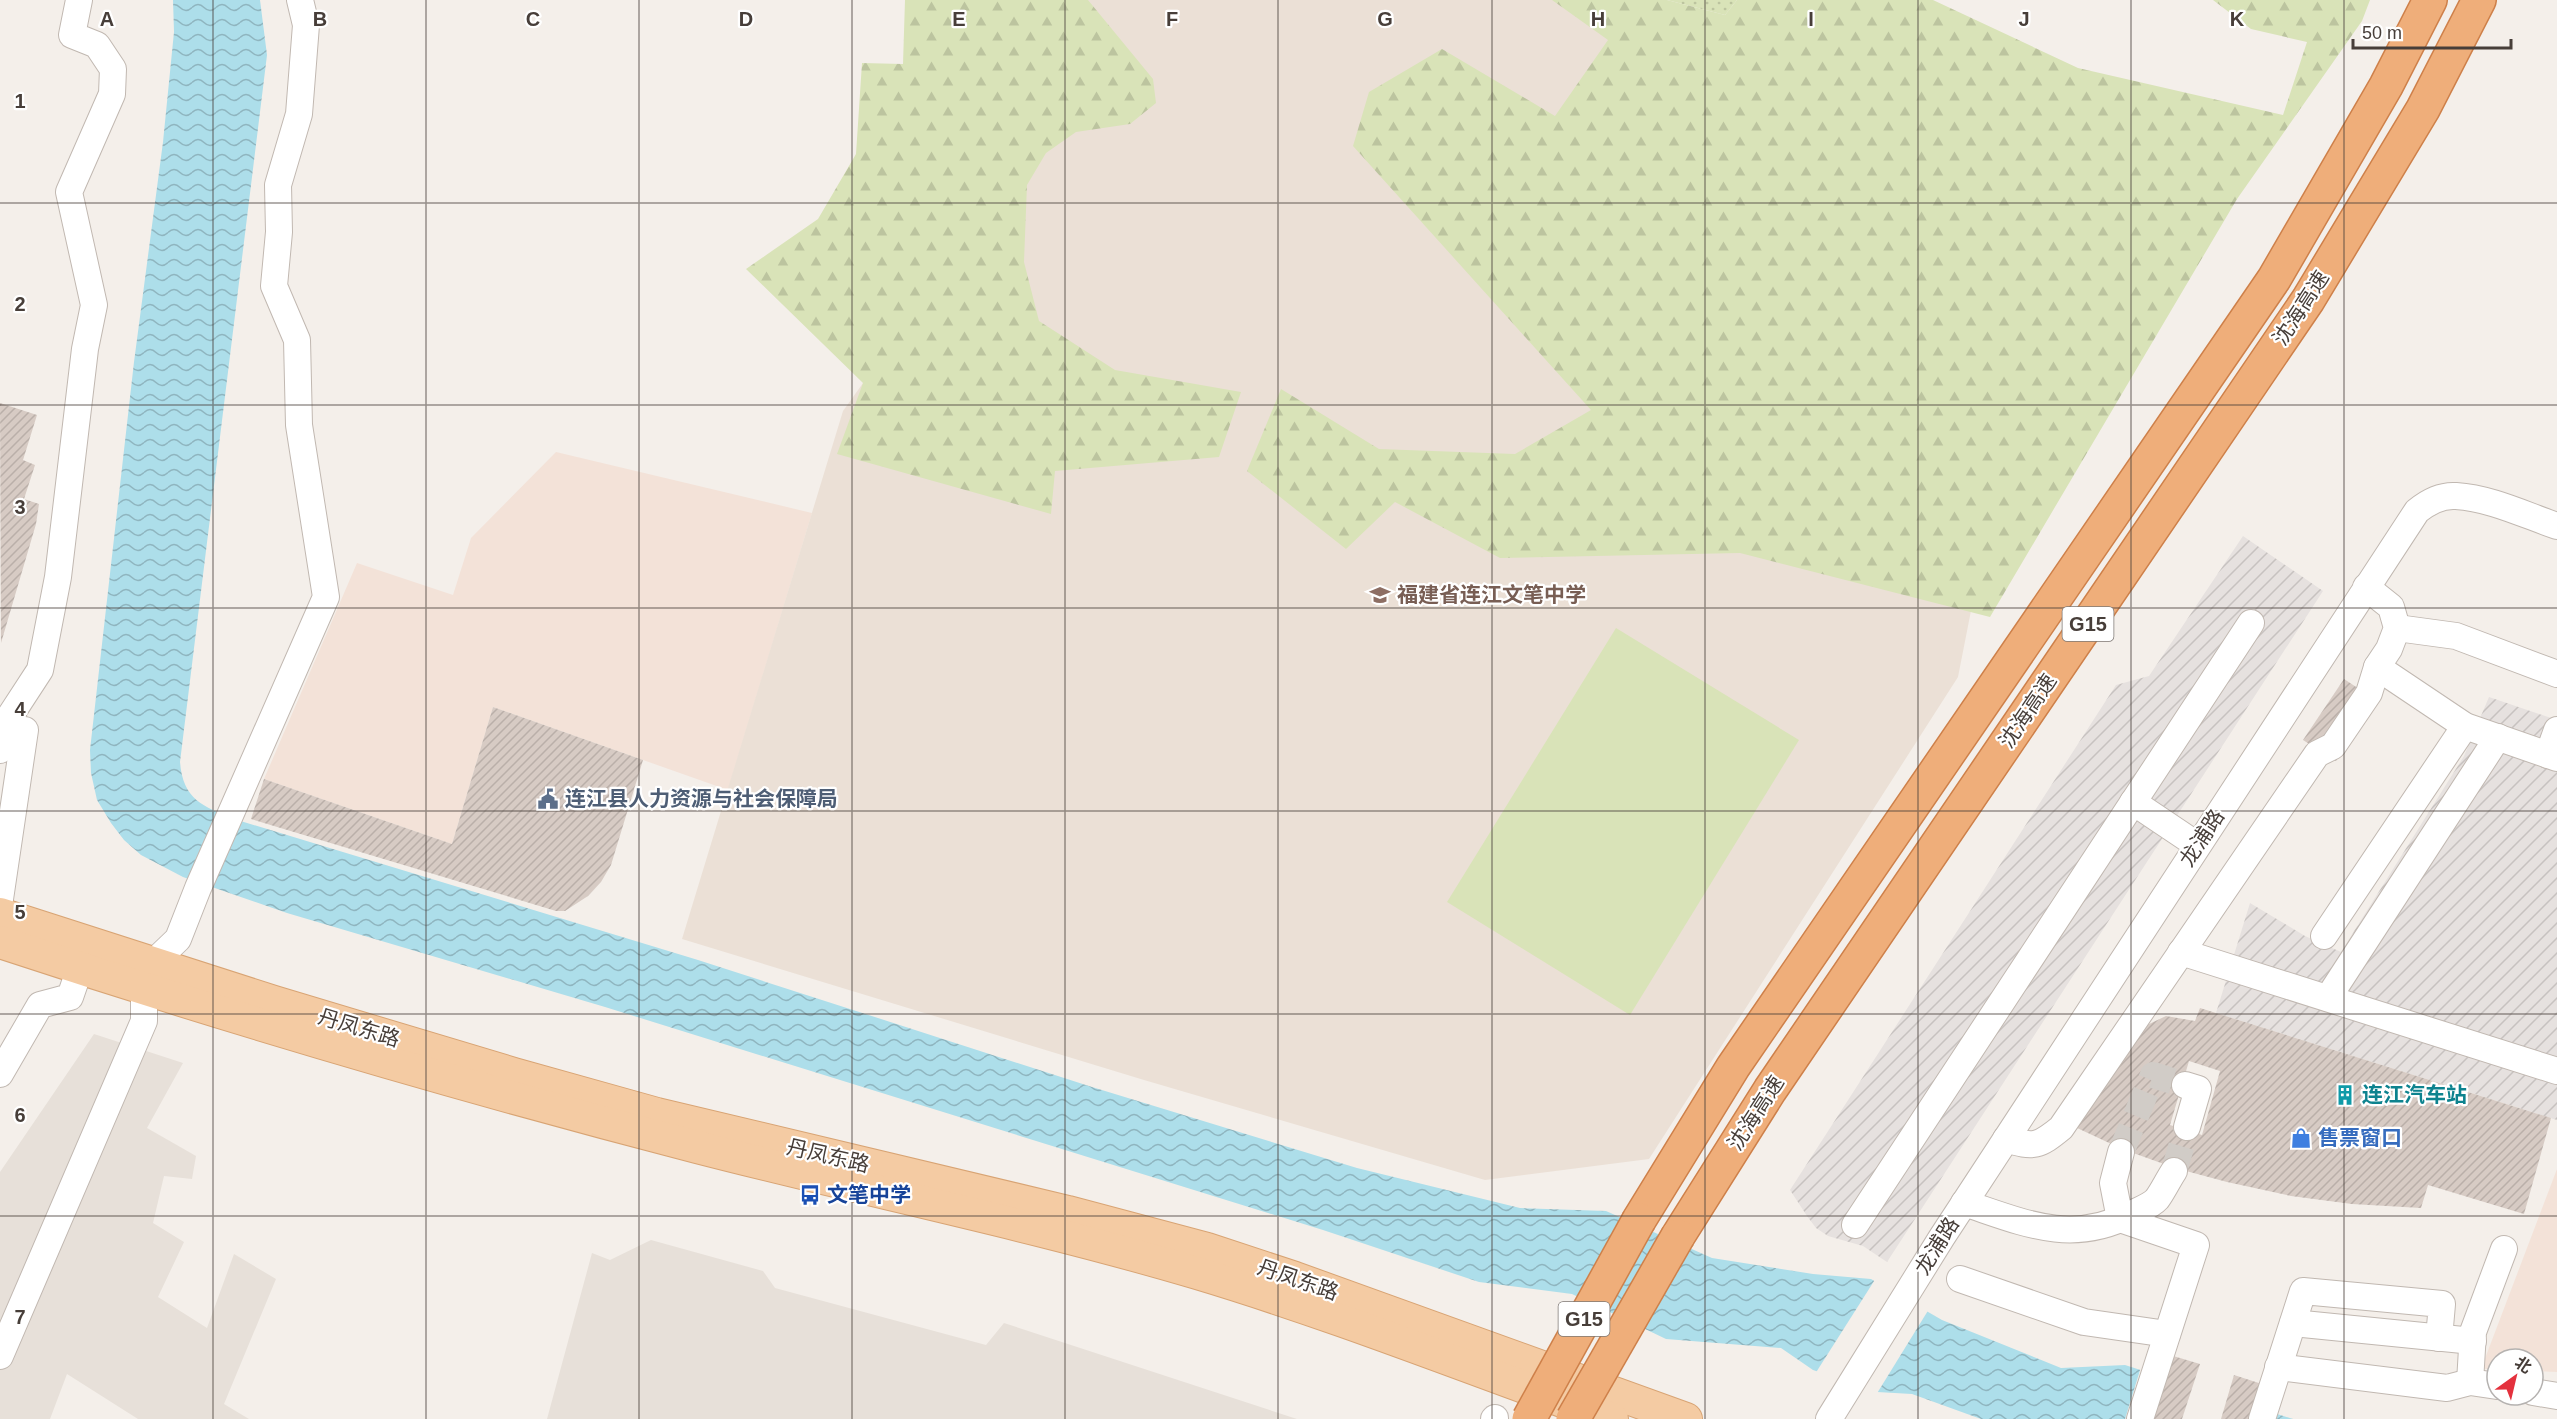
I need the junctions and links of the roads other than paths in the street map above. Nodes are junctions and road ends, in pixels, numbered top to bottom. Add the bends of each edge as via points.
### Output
1 (79, 0) edge
2 (300, 0) edge
3 (2430, 0) edge
4 (2479, 0) edge
5 (2557, 526) edge
6 (2366, 587) junction
7 (2251, 622) dead end
8 (2397, 628) junction
9 (2377, 666) junction
10 (2557, 674) edge
11 (2465, 726) junction
12 (25, 730) dead end
13 (2557, 730) edge
14 (2498, 737) junction
15 (0, 750) edge
16 (2553, 756) edge
17 (2133, 802) junction
18 (2197, 845) junction
19 (1, 896) edge
20 (2324, 936) dead end
21 (0, 942) edge
22 (2181, 952) junction
23 (80, 968) junction
24 (149, 976) junction
25 (2328, 998) junction
26 (2557, 1071) edge
27 (0, 1074) edge
28 (2185, 1085) dead end
29 (2187, 1127) tunnel mouth
30 (2006, 1139) junction
31 (2121, 1152) tunnel mouth
32 (2174, 1172) tunnel mouth
33 (1964, 1203) junction
34 (2120, 1219) junction
35 (1855, 1225) dead end
36 (2504, 1249) dead end
37 (1959, 1279) dead end
38 (2293, 1323) junction
39 (2439, 1338) junction
40 (2473, 1341) junction
41 (2163, 1346) junction
42 (0, 1356) edge
43 (2278, 1367) junction
44 (2470, 1382) junction
45 (2485, 1384) edge
46 (1831, 1416) edge
47 (1530, 1419) edge
48 (1573, 1419) edge
49 (1612, 1419) edge
50 (1686, 1419) edge
51 (2140, 1419) edge
52 (2262, 1419) edge

1 - 15 street via 72,35 97,45 113,69 112,94 69,192 94,305 85,349 58,577 40,670 10,716
2 - 24 street via 306,25 299,114 278,185 274,286 297,340 299,425 326,597 178,939
3 - 47 highway, 沈海高速 / G15, bridge via 2274,279 1733,1067 1639,1220
4 - 48 highway, 沈海高速 / G15, bridge via 2423,109 2308,300 1777,1080 1678,1236
5 - 6 street, 龙浦路 via 2456,496 2434,500 2417,511
6 - 8 street via 2391,607
6 - 18 street, 龙浦路
7 - 17 street
8 - 9 street
8 - 10 street via 2456,636
9 - 11 street
9 - 22 street via 2369,693 2333,746 2317,754
11 - 14 street
11 - 20 street
12 - 19 street
13 - 16 street
14 - 16 street
14 - 25 street
17 - 18 street
17 - 35 street
18 - 30 street, 龙浦路
19 - 24 main road, 丹凤东路
21 - 23 main road, 丹凤东路
22 - 25 street
22 - 30 street via 2061,1128 2041,1143 2022,1144
23 - 24 main road, 丹凤东路
23 - 27 street via 70,997 40,1005
24 - 42 street via 144,1021
24 - 49 main road, 丹凤东路 via 379,1060 598,1121 1196,1273
24 - 50 main road, 丹凤东路 via 657,1114 1068,1212 1207,1250
25 - 26 street
28 - 29 street via 2198,1089
30 - 33 street, 龙浦路
31 - 34 street via 2114,1183
32 - 34 street via 2155,1202
33 - 34 street via 2060,1231 2093,1229
33 - 46 street, 龙浦路
34 - 41 street via 2196,1245
36 - 40 street
37 - 41 street
38 - 39 street
38 - 39 street via 2303,1291 2442,1304
38 - 43 street
39 - 40 street
40 - 44 street
41 - 51 street
43 - 44 street via 2447,1388
43 - 52 street
44 - 45 street

